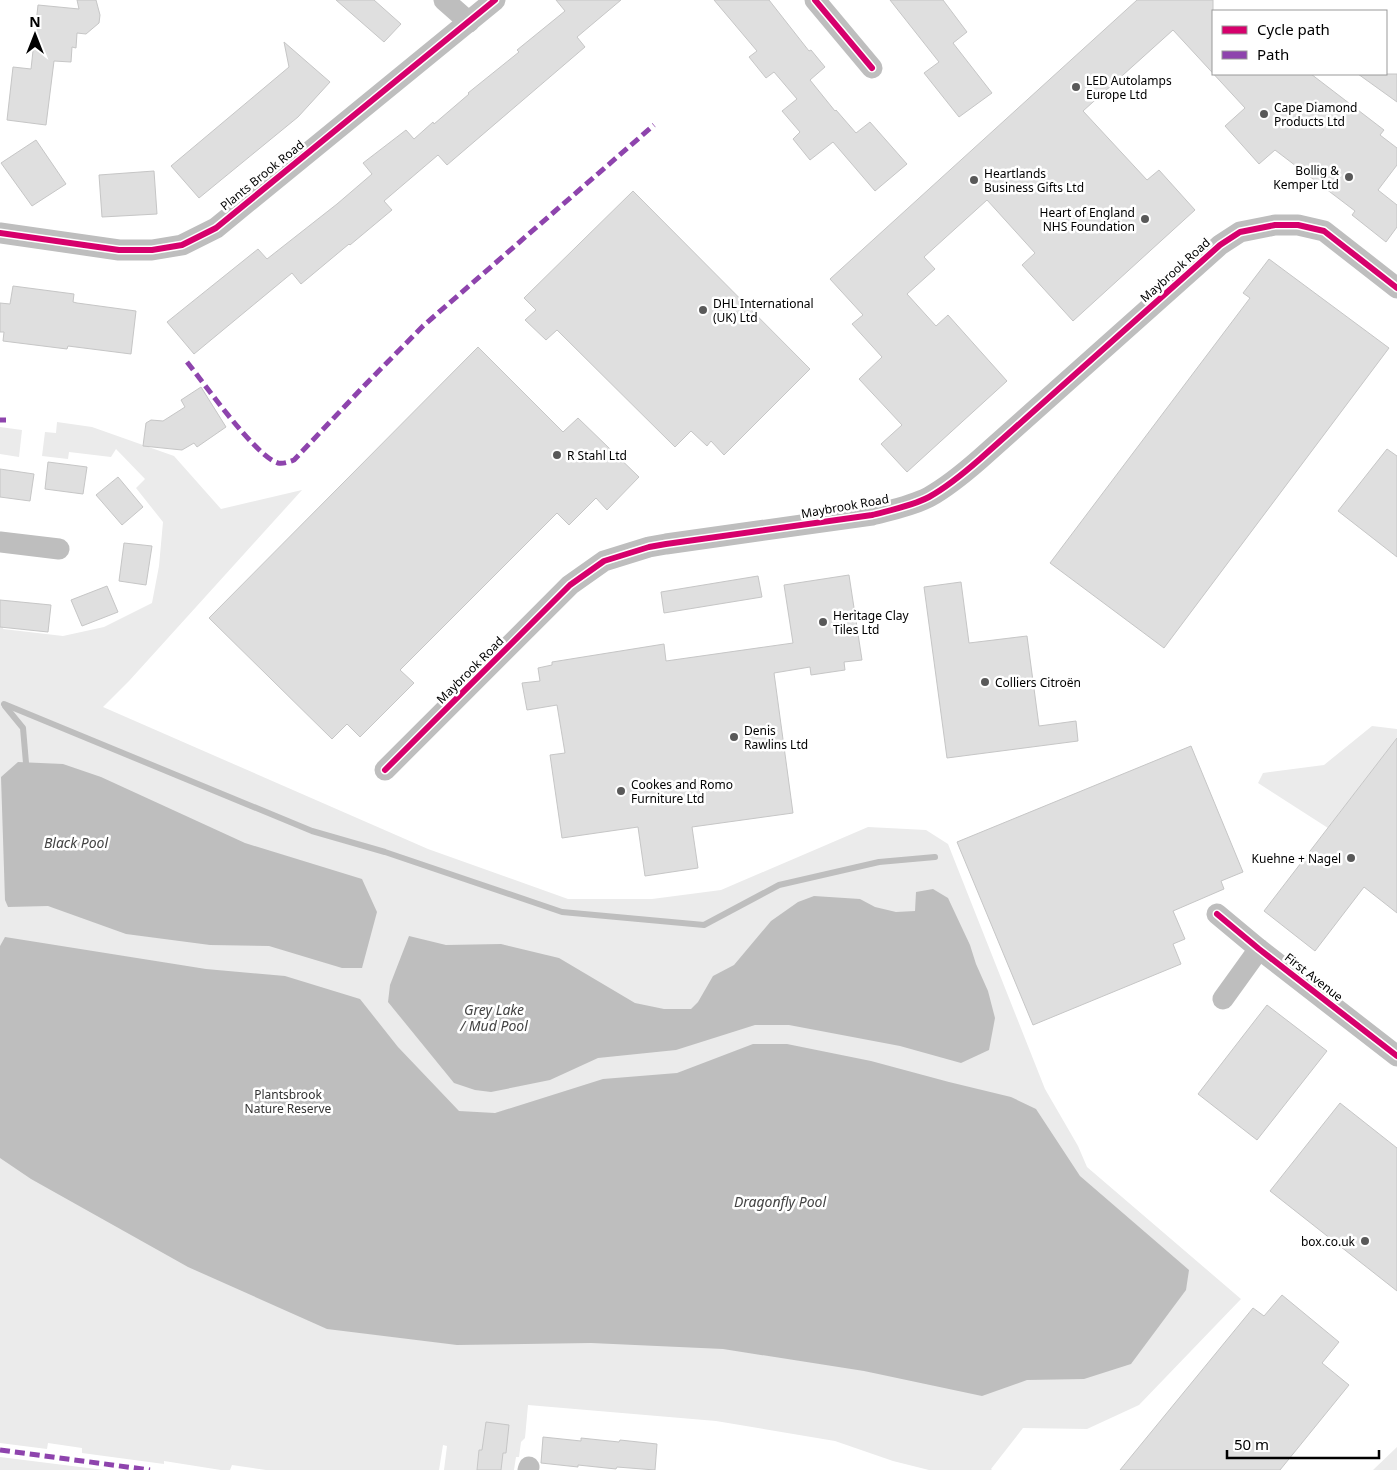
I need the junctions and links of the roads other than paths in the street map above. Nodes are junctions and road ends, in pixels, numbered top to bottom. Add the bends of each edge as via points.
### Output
1 (444, 0) edge
2 (495, 0) edge
3 (815, 0) edge
4 (469, 22) junction
5 (872, 68) dead end
6 (0, 233) edge
7 (1397, 288) edge
8 (0, 542) edge
9 (59, 549) dead end
10 (385, 770) dead end
11 (1217, 914) dead end
12 (1259, 948) junction
13 (1222, 999) dead end
14 (1397, 1056) edge

1 - 4 street
2 - 4 street, Plants Brook Road
3 - 5 street
4 - 6 street, Plants Brook Road via 216,228 182,245 152,250 119,250
7 - 10 street, Maybrook Road via 1324,231 1298,225 1274,225 1240,232 1220,245 980,460 928,498 872,515 648,547 604,561 570,585
8 - 9 street
11 - 12 street, First Avenue
12 - 13 street
12 - 14 street, First Avenue

